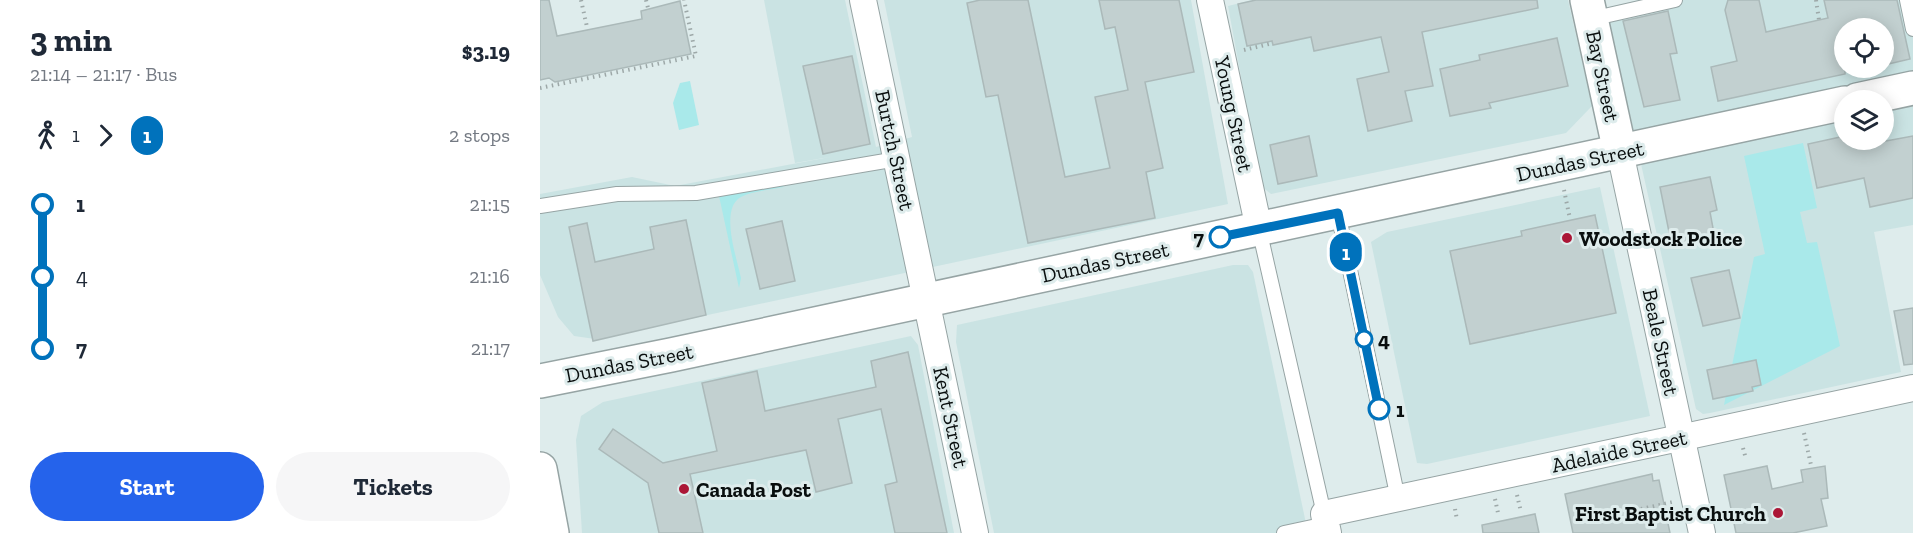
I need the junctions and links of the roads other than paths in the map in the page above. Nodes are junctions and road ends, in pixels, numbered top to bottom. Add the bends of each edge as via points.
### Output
1 (863, 0) edge
2 (1210, 0) edge
3 (1675, 0) edge
4 (1906, 0) edge
5 (1589, 9) edge
6 (1913, 29) edge
7 (1913, 88) edge
8 (1894, 92) edge
9 (1834, 105) edge
10 (1620, 152) junction
11 (897, 159) junction
12 (540, 206) edge
13 (1338, 213) junction
14 (1259, 229) junction
15 (927, 301) junction
16 (540, 381) edge
17 (1913, 388) edge
18 (1682, 437) junction
19 (540, 469) edge
20 (1398, 499) junction
21 (1326, 524) edge
22 (552, 533) edge
23 (975, 533) edge
24 (1284, 533) edge
25 (1702, 533) edge

1 - 11 street, Burtch Street
2 - 14 street, Young Street
3 - 5 lane
4 - 6 lane
5 - 10 main road, Bay Street
7 - 8 main road
9 - 10 main road, Dundas Street
10 - 13 main road, Dundas Street
10 - 18 street, Beale Street
11 - 12 lane via 696,193 617,194
11 - 15 street, Burtch Street
13 - 14 main road, Dundas Street
13 - 20 lane
14 - 15 main road, Dundas Street
14 - 21 lane
15 - 16 main road, Dundas Street
15 - 23 street, Kent Street
17 - 18 street, Adelaide Street
18 - 20 street, Adelaide Street
18 - 25 street, Beale Street
19 - 22 main road
20 - 21 street, Adelaide Street
21 - 24 lane

